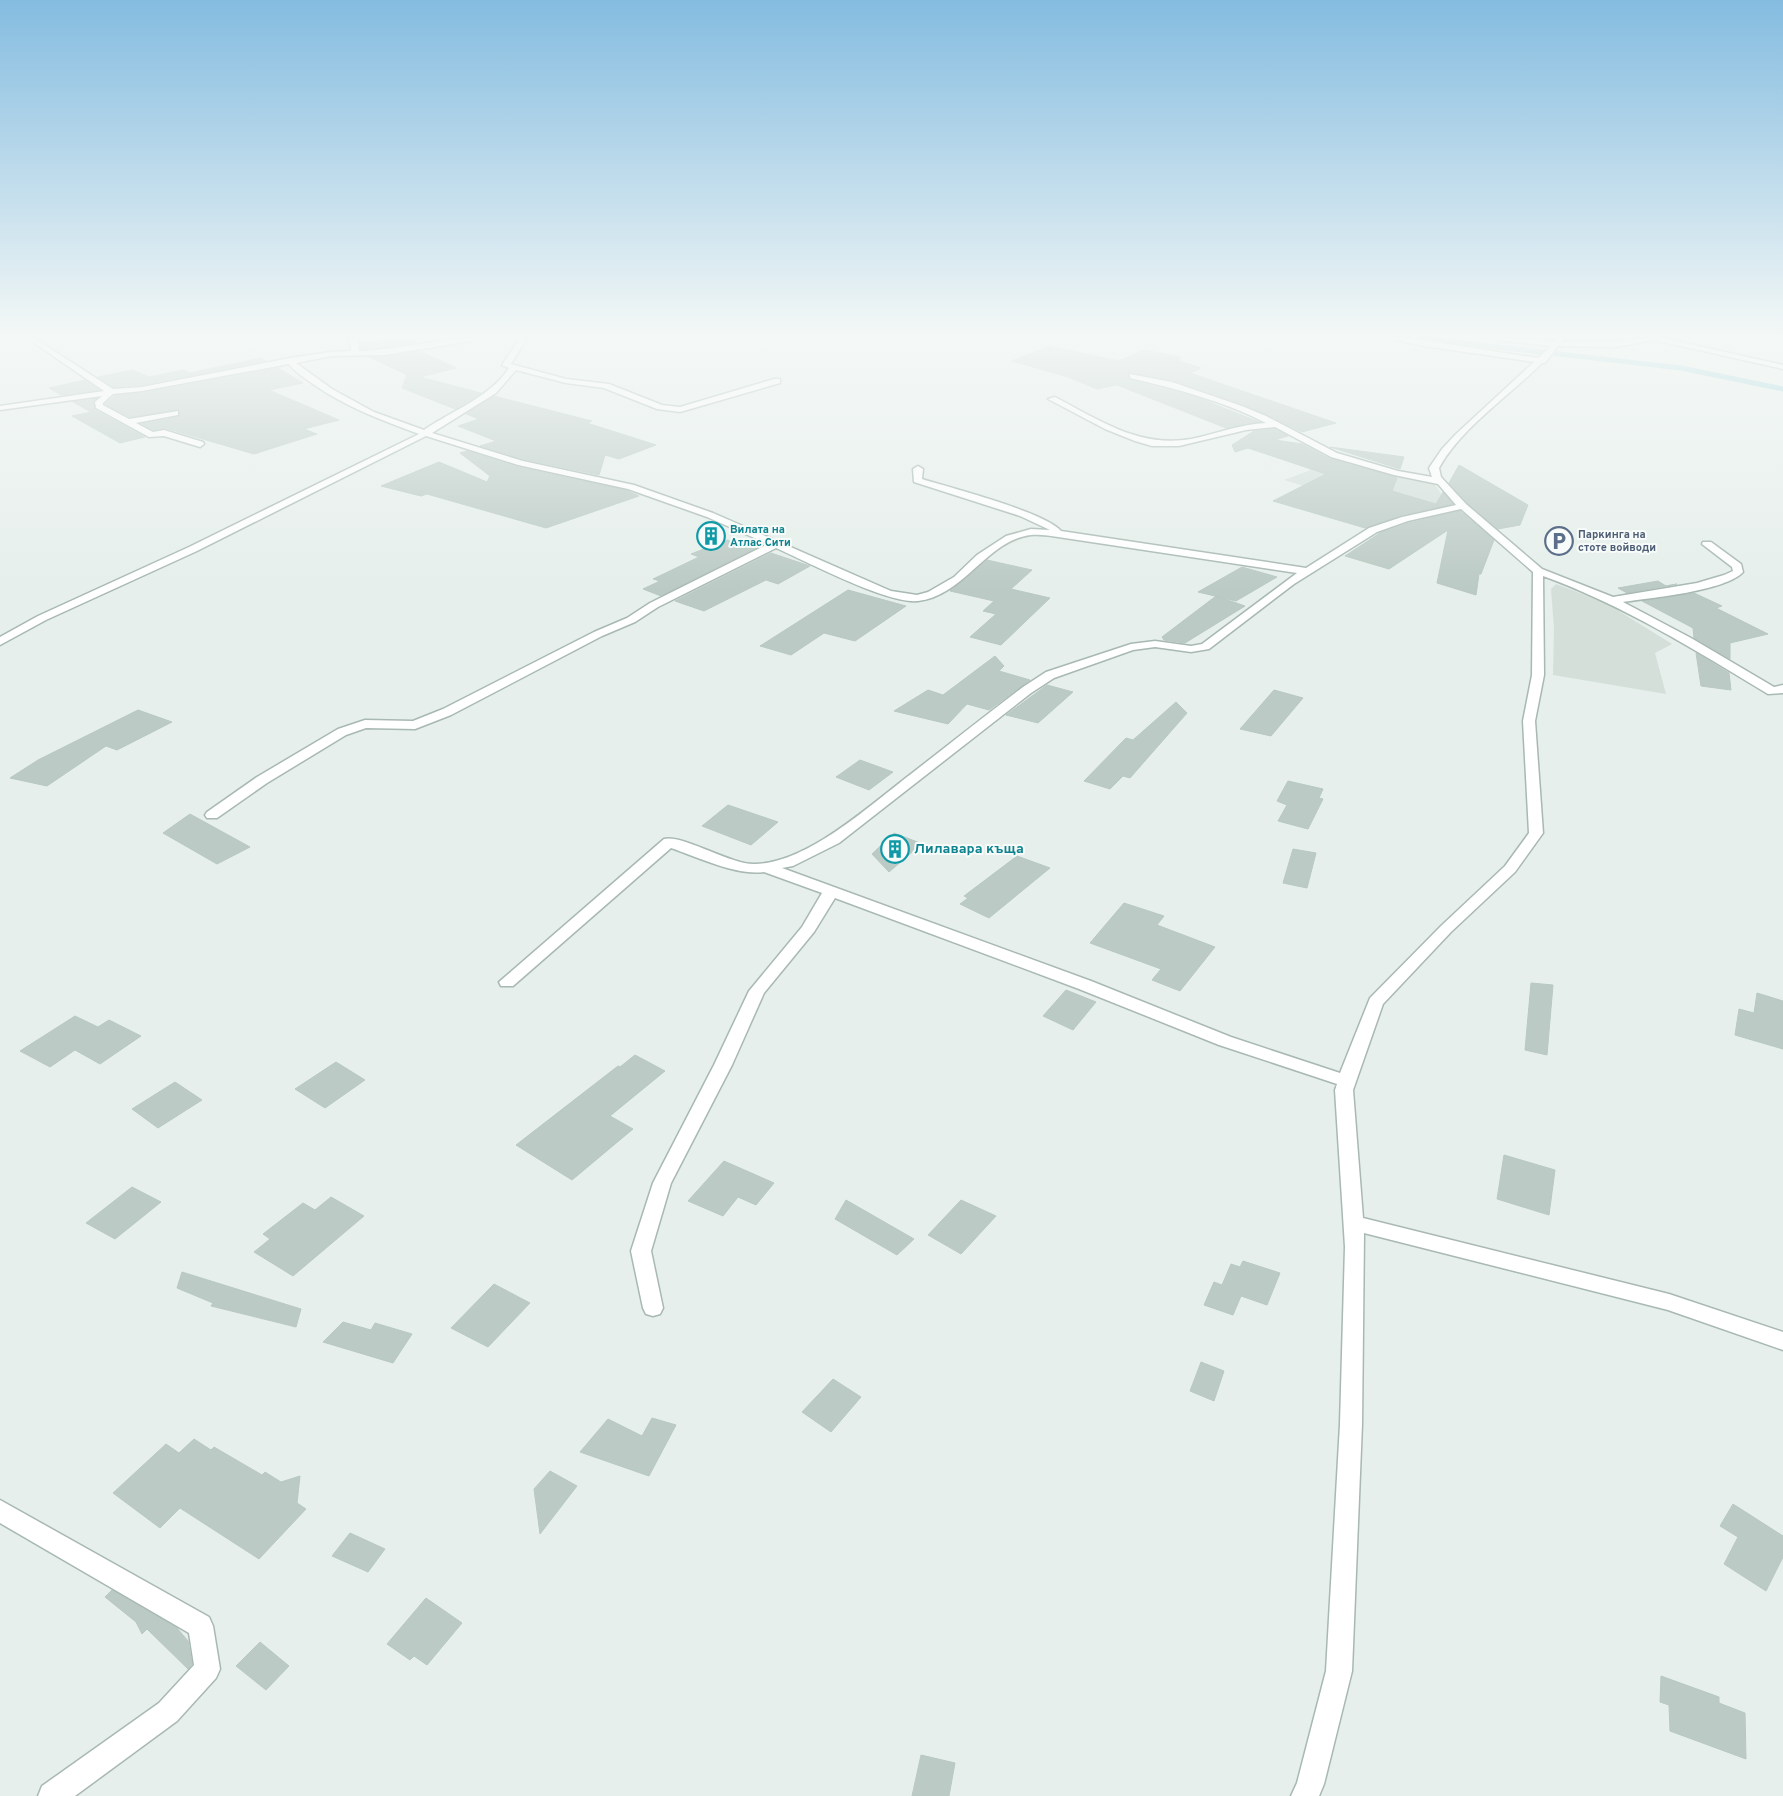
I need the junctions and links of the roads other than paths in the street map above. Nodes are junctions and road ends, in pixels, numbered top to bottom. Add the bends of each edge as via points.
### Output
1 (126, 422) edge
2 (393, 422) edge
3 (441, 422) edge
4 (1099, 422) edge
5 (1271, 422) edge
6 (1472, 422) edge
7 (1278, 425) junction
8 (425, 433) junction
9 (200, 444) dead end
10 (918, 469) dead end
11 (1441, 482) junction
12 (1463, 506) junction
13 (1058, 534) junction
14 (776, 544) junction
15 (1707, 544) dead end
16 (1307, 571) junction
17 (1538, 571) junction
18 (1612, 601) junction
19 (0, 642) edge
20 (1779, 692) edge
21 (212, 815) dead end
22 (764, 867) junction
23 (831, 892) junction
24 (507, 982) dead end
25 (1345, 1086) junction
26 (1353, 1223) junction
27 (653, 1308) dead end
28 (1783, 1341) edge
29 (0, 1511) edge
30 (52, 1796) edge
31 (1305, 1796) edge

1 - 9 street via 152,435 164,433
2 - 8 street
3 - 8 street
4 - 7 street via 1152,444 1180,442 1247,426
5 - 7 street
6 - 11 street via 1438,460 1434,468
7 - 11 street via 1334,455
8 - 14 street via 521,463 631,487 710,515
8 - 19 street via 369,464 42,618
10 - 13 street via 917,480 1023,514 1053,528
11 - 12 street
12 - 16 street via 1373,530
12 - 17 street
13 - 14 street via 1031,532 1010,538 981,556 958,580 917,598 889,594
13 - 16 street
14 - 21 street via 448,712 415,725 365,724 342,732 262,780
15 - 18 street via 1738,566 1738,572 1712,583
16 - 22 street via 1205,647 1191,649 1155,644 1131,647 1050,675 834,840 788,863
17 - 18 street
17 - 25 street via 1538,675 1530,721 1536,833 1510,869 1446,929 1376,1002
18 - 20 street
22 - 23 street
22 - 24 street via 754,869 722,861 669,842
23 - 25 street via 1085,985
23 - 27 street via 809,929 757,991 699,1114 662,1183 641,1251
25 - 26 street
26 - 28 street via 1669,1302
26 - 31 street via 1351,1424 1339,1671
29 - 30 street via 200,1626 207,1669 168,1712

